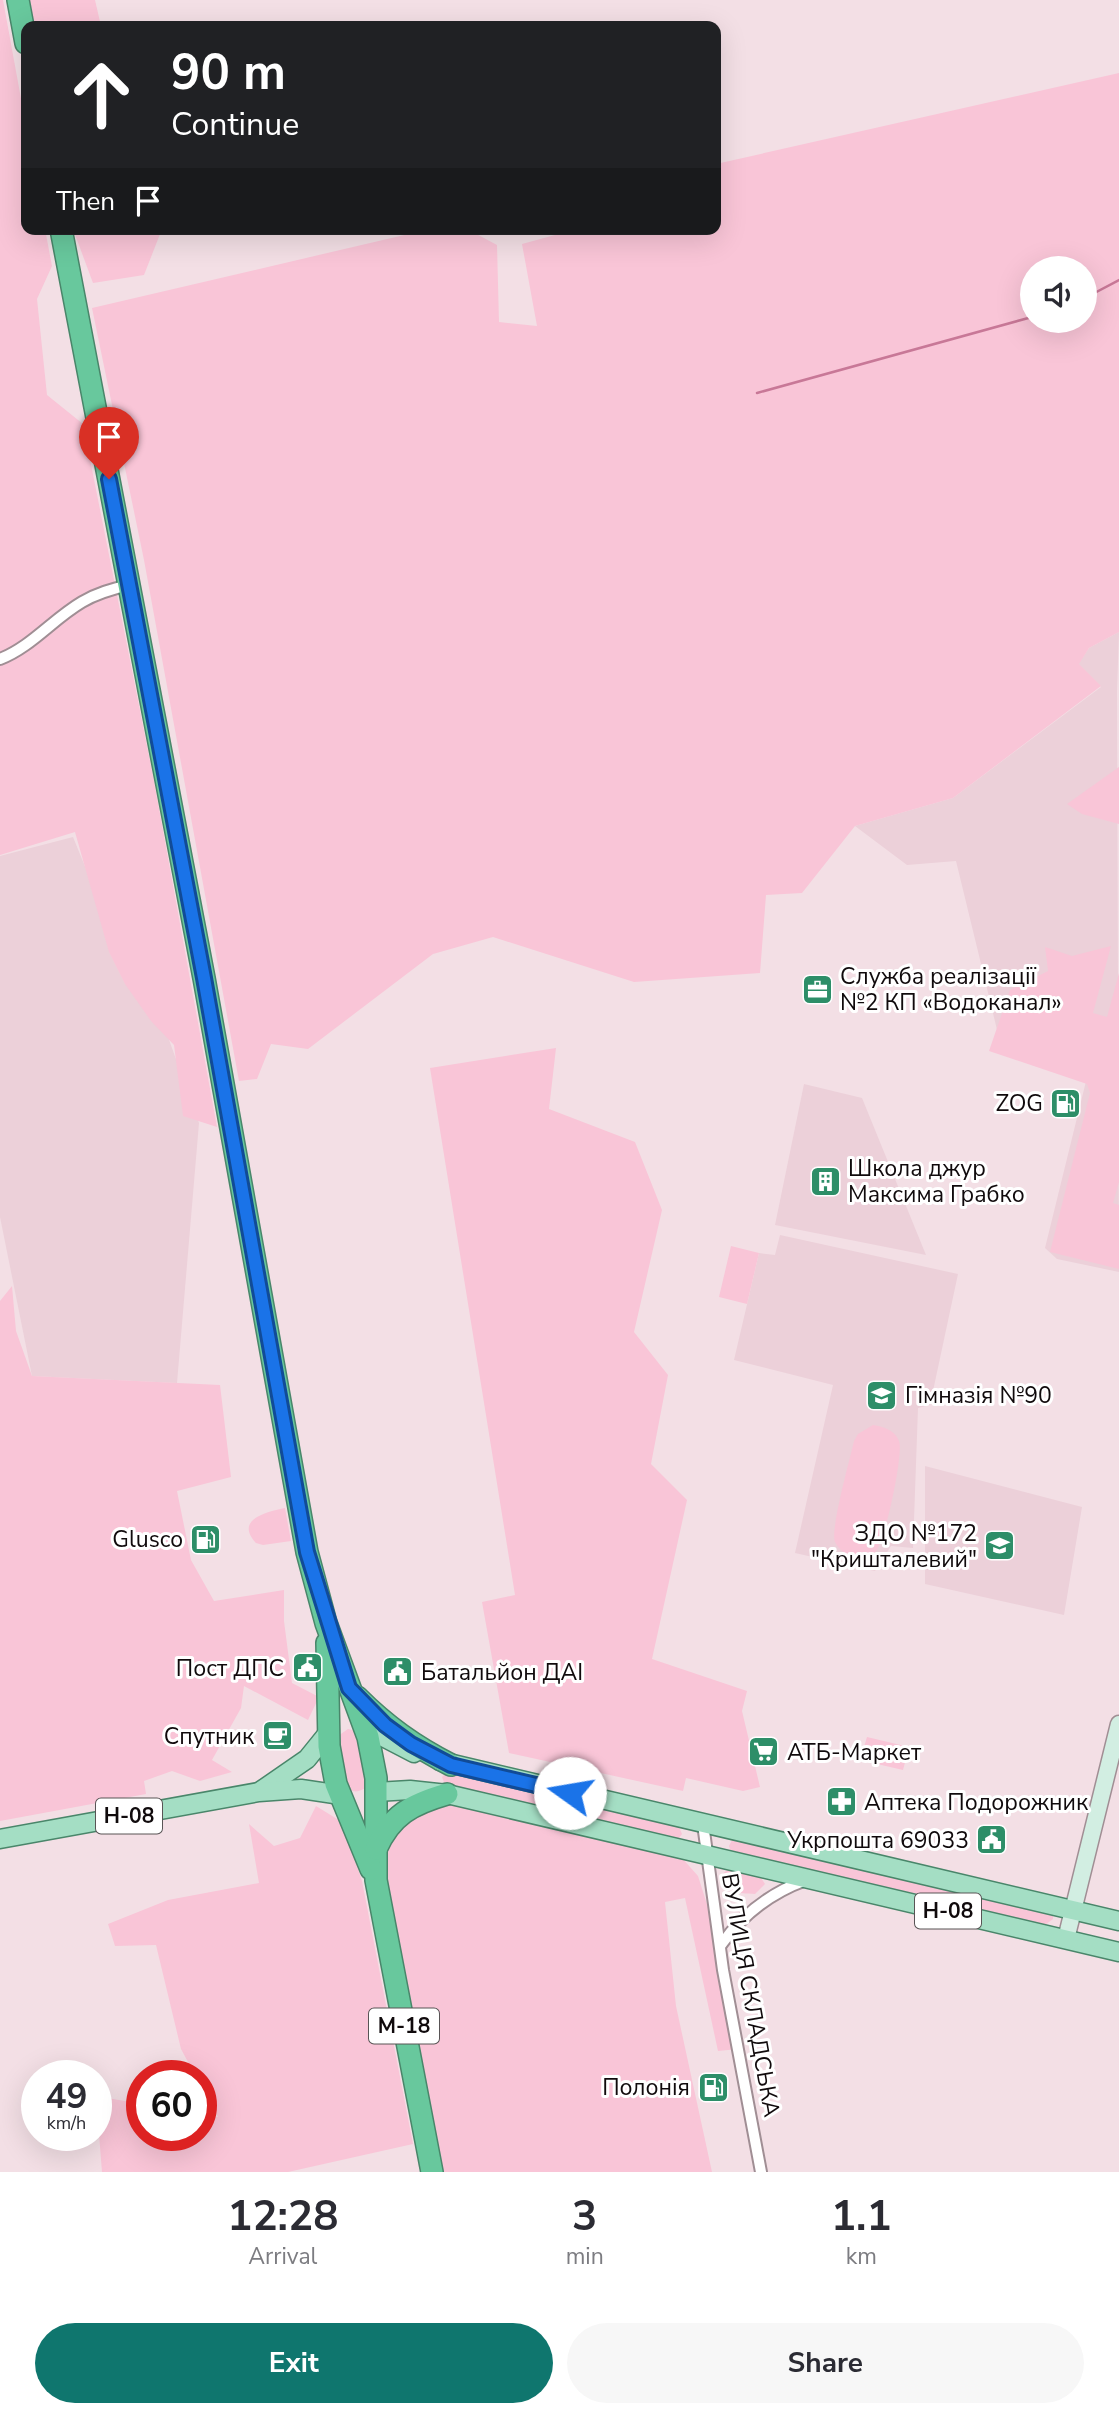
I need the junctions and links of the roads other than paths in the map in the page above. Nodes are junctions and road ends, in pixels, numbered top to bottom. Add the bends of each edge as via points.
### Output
1 (18, 0) edge
2 (22, 21) edge
3 (62, 235) edge
4 (129, 585) junction
5 (0, 659) edge
6 (326, 1623) junction
7 (349, 1688) junction
8 (1119, 1724) edge
9 (364, 1727) junction
10 (328, 1733) junction
11 (451, 1765) junction
12 (259, 1792) junction
13 (376, 1792) junction
14 (447, 1794) junction
15 (341, 1795) junction
16 (702, 1824) junction
17 (0, 1839) edge
18 (375, 1851) junction
19 (705, 1852) junction
20 (809, 1879) junction
21 (376, 1880) junction
22 (1073, 1910) junction
23 (1119, 1921) edge
24 (1066, 1939) junction
25 (721, 1945) junction
26 (1119, 1952) edge
27 (432, 2172) edge
28 (761, 2172) edge

1 - 2 highway
3 - 4 highway, М-18
4 - 5 street via 81,602
4 - 6 highway, М-18 via 307,1552
6 - 7 highway, М-18
6 - 10 highway, М-18
7 - 9 highway, М-18
7 - 11 highway via 385,1725
8 - 22 street
9 - 10 highway via 345,1722
9 - 11 main road, Н-08 via 411,1752
9 - 13 highway, М-18
10 - 12 main road, Н-08 via 307,1759
10 - 15 highway, М-18
11 - 16 main road, Н-08
12 - 15 main road, Н-08 via 301,1789
12 - 17 main road, Н-08
13 - 14 main road, Н-08
13 - 15 highway, Н-08 via 360,1798
13 - 18 highway, М-18
14 - 18 highway via 416,1802 398,1815
14 - 19 main road, Н-08
15 - 21 highway, М-18
16 - 19 street, ВУЛИЦЯ СКЛАДСЬКА
16 - 22 main road, Н-08
18 - 21 highway, М-18
19 - 20 main road, Н-08
19 - 25 street, ВУЛИЦЯ СКЛАДСЬКА
20 - 24 main road, Н-08
20 - 25 street via 753,1909
21 - 27 highway, М-18
22 - 23 main road, Н-08
22 - 24 street
24 - 26 main road, Н-08
25 - 28 street, ВУЛИЦЯ СКЛАДСЬКА

